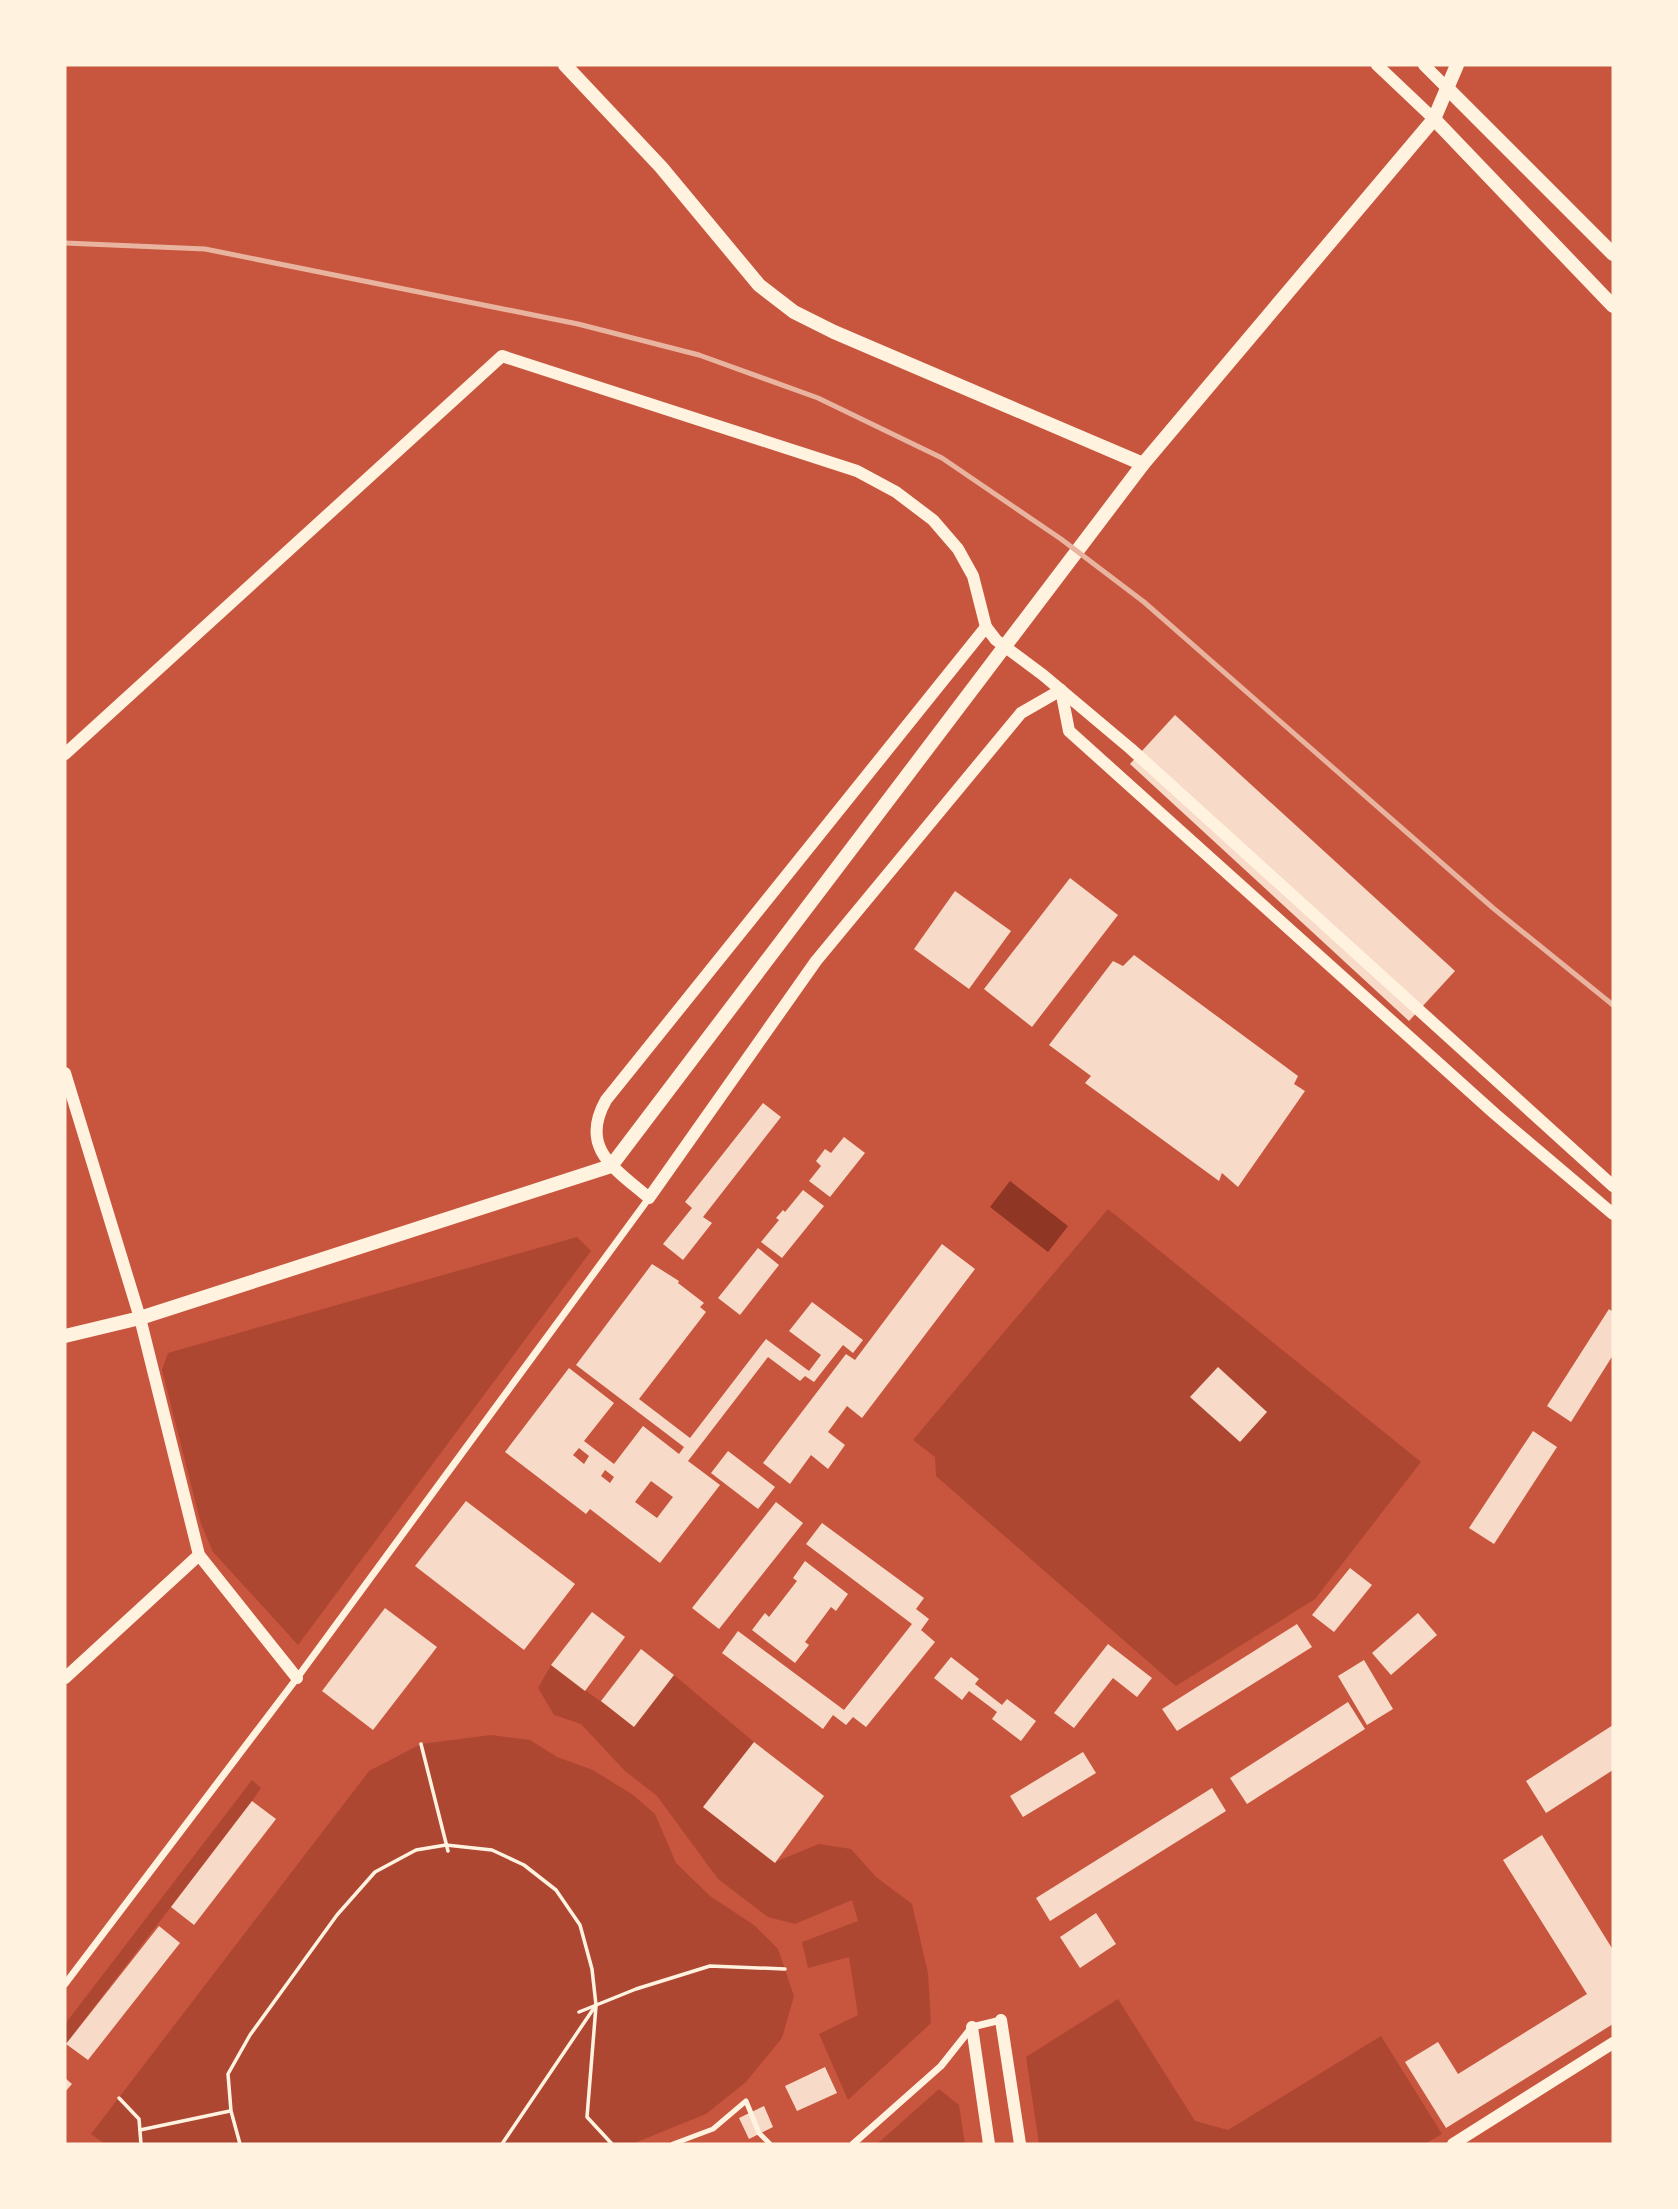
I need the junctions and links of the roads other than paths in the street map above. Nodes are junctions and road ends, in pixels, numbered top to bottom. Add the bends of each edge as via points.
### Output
1 (565, 65) edge
2 (1377, 65) edge
3 (1424, 65) edge
4 (1457, 65) edge
5 (1447, 89) junction
6 (1434, 120) junction
7 (1613, 254) edge
8 (1613, 306) edge
9 (1143, 464) junction
10 (986, 627) junction
11 (1061, 690) junction
12 (65, 754) edge
13 (65, 1073) edge
14 (611, 1166) junction
15 (1613, 1186) edge
16 (649, 1198) junction
17 (1613, 1214) edge
18 (140, 1318) junction
19 (65, 1336) edge
20 (199, 1555) junction
21 (65, 1678) edge
22 (297, 1678) junction
23 (65, 1984) edge
24 (1001, 2020) joint
25 (972, 2027) junction
26 (1613, 2043) edge
27 (673, 2144) edge
28 (770, 2144) edge
29 (853, 2144) edge
30 (989, 2144) edge
31 (1020, 2144) edge
32 (1453, 2144) edge

1 - 9 main road via 660,167 759,285 794,312
2 - 6 street
3 - 5 street
4 - 5 main road
5 - 6 main road
5 - 7 main road
6 - 8 main road
6 - 9 main road
9 - 14 main road
10 - 11 street via 996,640
10 - 12 street via 974,576 958,549 933,520 896,492 857,471 502,356
10 - 14 street via 606,1100 594,1138
11 - 15 street
11 - 16 street via 1021,713 816,961
11 - 17 street via 1069,731 1495,1114
13 - 18 street
14 - 16 street
14 - 18 main road
16 - 22 street
18 - 19 main road
18 - 20 street
20 - 21 street
20 - 22 street
22 - 23 street
24 - 25 street
24 - 31 street
25 - 29 street via 941,2066
25 - 30 street
26 - 32 street
27 - 28 lane via 713,2129 746,2101

